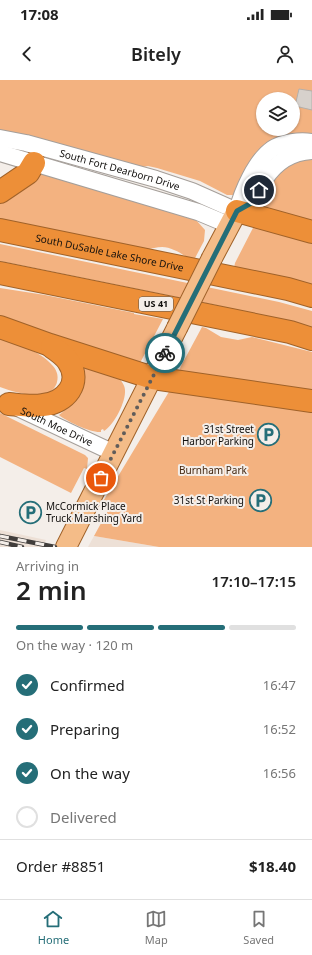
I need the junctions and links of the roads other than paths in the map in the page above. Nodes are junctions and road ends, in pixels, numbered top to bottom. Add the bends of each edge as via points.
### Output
1 (0, 138) edge
2 (312, 142) edge
3 (312, 151) edge
4 (0, 153) edge
5 (34, 163) junction
6 (0, 192) edge
7 (233, 218) junction
8 (0, 230) edge
9 (312, 232) edge
10 (0, 273) edge
11 (312, 296) edge
12 (0, 326) edge
13 (312, 339) edge
14 (50, 345) junction
15 (153, 378) junction
16 (312, 401) edge
17 (4, 402) edge
18 (114, 453) junction
19 (66, 547) edge

1 - 7 street, South Fort Dearborn Drive via 26,143 192,191
2 - 7 street via 291,143 272,150 263,158 250,178
3 - 7 street via 301,152 281,161 265,179 253,202
4 - 5 street, South Fort Dearborn Drive
5 - 6 highway via 28,173
5 - 7 street, South Fort Dearborn Drive via 198,212
7 - 9 highway
7 - 15 main road, bridge
8 - 11 highway, South DuSable Lake Shore Drive
10 - 13 highway, US 41 via 275,329
12 - 14 highway
14 - 15 highway
14 - 17 highway via 69,362 73,372 69,392 62,400 43,406
15 - 16 highway
15 - 18 main road
17 - 18 street, South Moe Drive
18 - 19 main road

